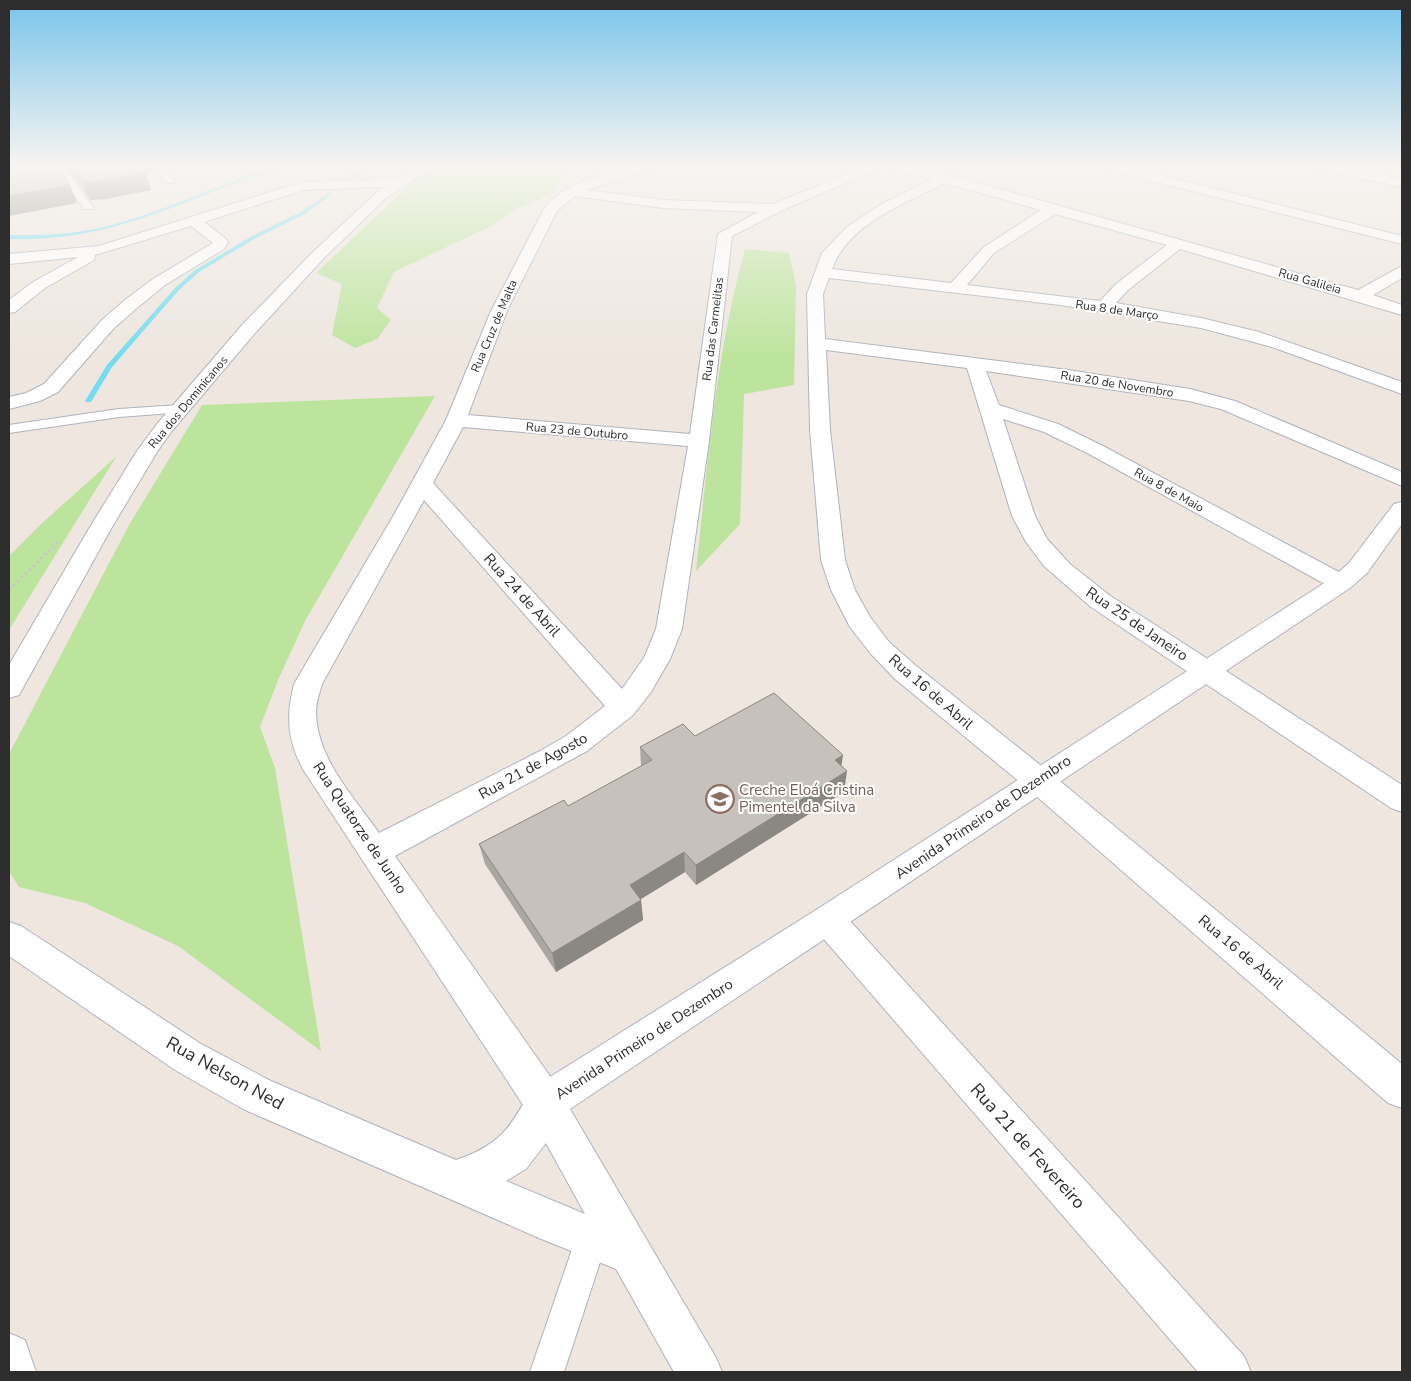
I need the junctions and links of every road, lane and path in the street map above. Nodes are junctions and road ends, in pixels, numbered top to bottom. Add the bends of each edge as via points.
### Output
1 (167, 230) edge
2 (208, 230) edge
3 (345, 230) edge
4 (539, 230) edge
5 (732, 230) edge
6 (852, 230) edge
7 (1020, 230) edge
8 (1130, 230) edge
9 (1364, 230) edge
10 (1402, 240) edge
11 (1178, 244) junction
12 (101, 250) junction
13 (9, 258) edge
14 (1402, 271) edge
15 (823, 273) junction
16 (40, 285) junction
17 (9, 289) edge
18 (954, 289) junction
19 (1360, 296) junction
20 (1104, 307) junction
21 (9, 308) edge
22 (1402, 310) edge
23 (816, 344) junction
24 (975, 365) junction
25 (1402, 388) edge
26 (9, 403) edge
27 (180, 409) junction
28 (991, 409) junction
29 (456, 420) junction
30 (9, 429) edge
31 (699, 441) junction
32 (1402, 480) edge
33 (421, 483) junction
34 (1402, 509) edge
35 (1341, 583) junction
36 (1207, 671) junction
37 (9, 688) edge
38 (623, 708) junction
39 (1038, 780) junction
40 (1402, 800) edge
41 (375, 851) junction
42 (828, 920) junction
43 (9, 937) edge
44 (1402, 1089) edge
45 (545, 1103) junction
46 (456, 1181) junction
47 (592, 1238) junction
48 (631, 1253) junction
49 (9, 1356) edge
50 (13, 1372) edge
51 (547, 1372) edge
52 (699, 1372) edge
53 (1228, 1372) edge

1 - 12 street
2 - 26 street via 218,237 219,246 158,282 130,304 51,388 33,398
3 - 27 street, Rua dos Dominicanos via 305,267
4 - 29 street, Rua Cruz de Malta via 499,311
5 - 31 street, Rua das Carmelitas via 725,234
6 - 15 street, Rua 16 de Abril via 830,253
7 - 18 street via 989,250
8 - 11 street, Rua Galileia
9 - 10 street
11 - 19 street, Rua Galileia
11 - 20 street via 1122,287
12 - 13 street
12 - 16 street
14 - 19 street
15 - 18 street, Rua 8 de Março
15 - 23 street, Rua 16 de Abril via 814,294
16 - 17 street
16 - 21 street
18 - 20 street, Rua 8 de Março
19 - 22 street, Rua Galileia
20 - 25 street, Rua 8 de Março via 1201,323 1264,338
23 - 24 street, Rua 20 de Novembro
23 - 39 street, Rua 16 de Abril via 820,430 833,560 843,590 859,621 880,648
24 - 28 street, Rua 25 de Janeiro
24 - 32 street, Rua 20 de Novembro via 1138,386 1228,405
27 - 30 lane via 119,413
27 - 37 street, Rua dos Dominicanos via 147,451
28 - 35 street, Rua 8 de Maio via 1051,428 1088,446
28 - 36 street, Rua 25 de Janeiro via 1022,510 1031,532 1045,552 1068,576 1100,601
29 - 31 street, Rua 23 de Outubro
29 - 33 street, Rua Cruz de Malta
31 - 38 street, Rua 21 de Agosto via 669,629 654,667
33 - 38 street, Rua 24 de Abril
33 - 41 street, Rua Quatorze de Junho via 308,684 302,710 306,740 314,763
34 - 35 street, Avenida Primeiro de Dezembro via 1358,568
35 - 36 street, Avenida Primeiro de Dezembro
36 - 39 street, Avenida Primeiro de Dezembro
36 - 40 street, Rua 25 de Janeiro
38 - 41 street, Rua 21 de Agosto via 598,730 563,752
39 - 42 street, Avenida Primeiro de Dezembro
39 - 44 street, Rua 16 de Abril
41 - 45 street, Rua Quatorze de Junho
42 - 45 street, Avenida Primeiro de Dezembro
42 - 53 street, Rua 21 de Fevereiro
43 - 46 street, Rua Nelson Ned via 188,1057 257,1095
45 - 46 street via 533,1129 516,1152 490,1170
45 - 48 street
46 - 47 street, Rua Nelson Ned
47 - 48 street, Rua Nelson Ned
47 - 51 lane
48 - 52 street
49 - 50 street

